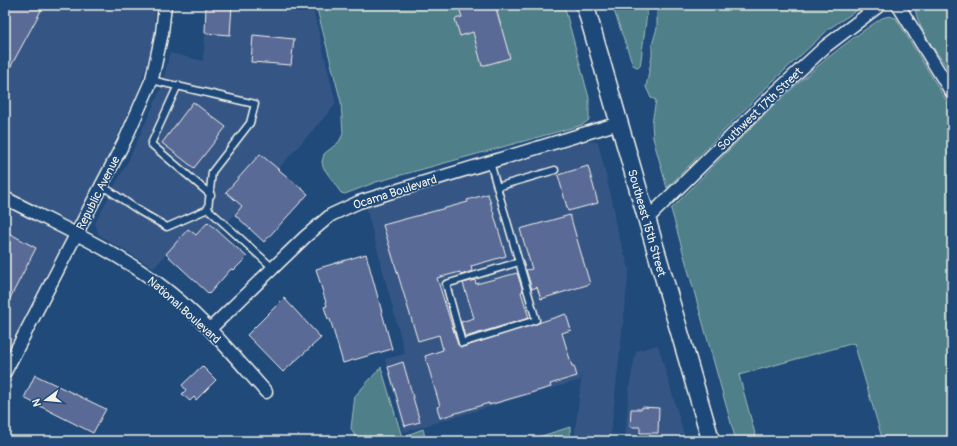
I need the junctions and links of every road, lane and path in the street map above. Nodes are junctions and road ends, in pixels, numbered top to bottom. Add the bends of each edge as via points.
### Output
1 (165, 5) edge
2 (585, 5) edge
3 (880, 5) edge
4 (898, 5) edge
5 (151, 80) junction
6 (178, 86) junction
7 (952, 93) edge
8 (619, 122) junction
9 (490, 162) junction
10 (556, 170) dead end
11 (101, 185) junction
12 (497, 187) junction
13 (211, 195) junction
14 (5, 198) edge
15 (208, 209) junction
16 (646, 220) junction
17 (76, 235) junction
18 (519, 262) junction
19 (273, 268) junction
20 (210, 329) junction
21 (5, 372) edge
22 (266, 392) dead end
23 (710, 441) edge

1 - 5 street, Republic Avenue via 162,33
2 - 8 main road, Southeast 15th Street
3 - 16 street, Southwest 17th Street via 826,46
4 - 7 street
5 - 6 lane
5 - 11 street, Republic Avenue via 126,138
6 - 13 lane via 151,144
6 - 13 lane via 255,104 250,123 212,172
8 - 9 street, Ocama Boulevard
8 - 16 main road, Southeast 15th Street
9 - 12 lane
9 - 19 street, Ocama Boulevard via 358,202 341,210 331,215
10 - 12 lane
11 - 15 lane via 166,227
11 - 17 street, Republic Avenue
12 - 18 lane
13 - 15 lane
14 - 17 street, National Boulevard
15 - 19 lane
16 - 23 main road, Southeast 15th Street
17 - 20 street, National Boulevard via 116,256 160,284
17 - 21 street, Republic Avenue
18 - 18 lane via 536,320 462,343 446,284
19 - 20 street, Ocama Boulevard
20 - 22 street, National Boulevard

